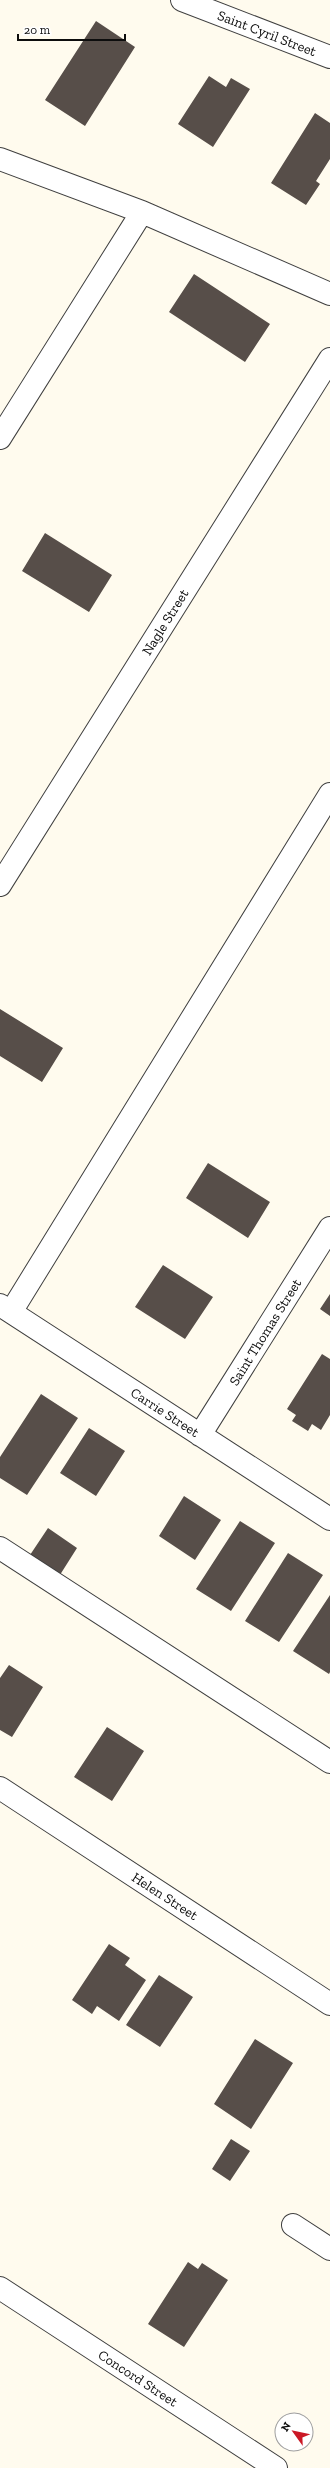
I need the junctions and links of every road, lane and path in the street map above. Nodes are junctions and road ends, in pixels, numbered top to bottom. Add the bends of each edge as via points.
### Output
1 (182, 0) edge
2 (330, 57) edge
3 (0, 159) edge
4 (142, 212) junction
5 (330, 294) edge
6 (330, 359) edge
7 (0, 438) edge
8 (330, 794) edge
9 (0, 885) edge
10 (326, 1242) edge
11 (6, 1308) edge
12 (200, 1435) junction
13 (330, 1519) edge
14 (0, 1548) edge
15 (330, 1762) edge
16 (0, 1788) edge
17 (330, 2004) edge
18 (293, 2225) dead end
19 (330, 2249) edge
20 (0, 2288) edge
21 (276, 2468) edge

1 - 2 street, Saint Cyril Street
3 - 4 street
4 - 5 street
4 - 7 street
6 - 9 street, Nagle Street
8 - 11 street
10 - 12 street, Saint Thomas Street
11 - 12 street, Carrie Street
12 - 13 street, Carrie Street
14 - 15 street
16 - 17 street, Helen Street
18 - 19 street
20 - 21 street, Concord Street

